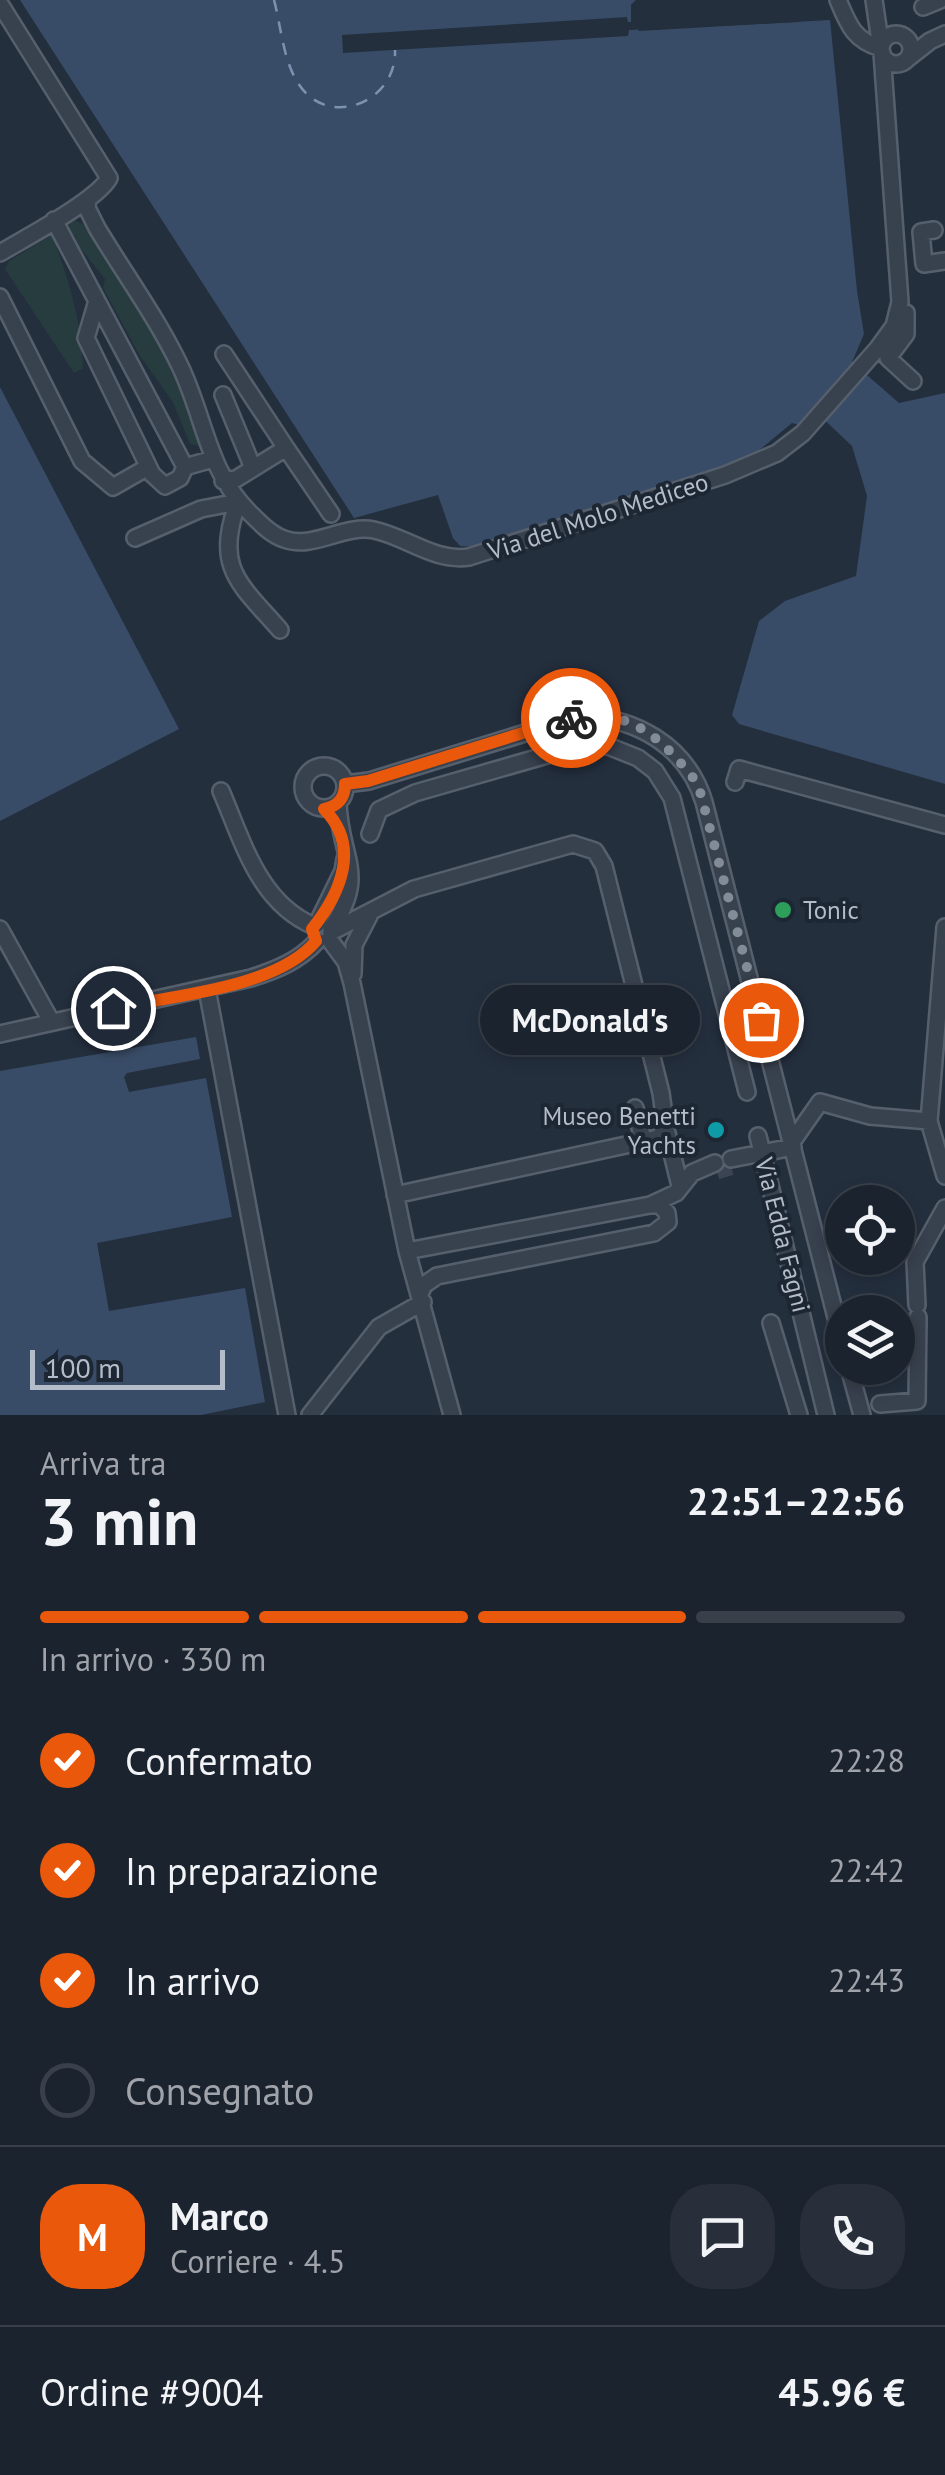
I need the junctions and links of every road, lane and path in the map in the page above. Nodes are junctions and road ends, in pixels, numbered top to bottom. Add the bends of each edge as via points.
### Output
1 (838, 0) edge
2 (940, 0) edge
3 (875, 3) edge
4 (0, 4) edge
5 (923, 6) dead end
6 (905, 38) junction
7 (937, 38) edge
8 (882, 50) junction
9 (905, 60) junction
10 (884, 86) junction
11 (88, 199) junction
12 (54, 220) junction
13 (934, 230) dead end
14 (0, 253) edge
15 (945, 261) edge
16 (0, 297) edge
17 (97, 302) junction
18 (900, 310) junction
19 (224, 354) dead end
20 (914, 380) dead end
21 (224, 395) dead end
22 (286, 448) junction
23 (213, 459) junction
24 (148, 466) junction
25 (185, 467) junction
26 (253, 468) junction
27 (223, 481) junction
28 (238, 502) junction
29 (331, 514) dead end
30 (135, 538) dead end
31 (280, 630) dead end
32 (482, 744) junction
33 (490, 770) junction
34 (735, 782) dead end
35 (345, 784) junction
36 (221, 791) dead end
37 (331, 806) junction
38 (945, 824) edge
39 (370, 834) dead end
40 (731, 906) junction
41 (701, 914) junction
42 (370, 915) junction
43 (945, 926) edge
44 (0, 929) edge
45 (323, 932) junction
46 (352, 983) junction
47 (207, 989) junction
48 (50, 1021) junction
49 (0, 1034) edge
50 (776, 1076) junction
51 (636, 1108) dead end
52 (929, 1120) junction
53 (666, 1129) junction
54 (758, 1136) dead end
55 (644, 1143) junction
56 (792, 1144) junction
57 (761, 1160) junction
58 (724, 1165) junction
59 (945, 1176) edge
60 (680, 1186) junction
61 (395, 1196) junction
62 (650, 1205) junction
63 (945, 1208) edge
64 (668, 1222) junction
65 (407, 1251) junction
66 (830, 1295) edge
67 (421, 1298) junction
68 (771, 1323) dead end
69 (816, 1370) junction
70 (788, 1378) junction
71 (858, 1385) edge
72 (869, 1408) edge
73 (288, 1415) edge
74 (310, 1415) edge
75 (452, 1415) edge
76 (799, 1415) edge
77 (826, 1415) edge

1 - 8 street via 851,32
2 - 5 street
3 - 6 street
3 - 8 street
4 - 11 street via 109,175
6 - 7 street
6 - 8 street via 888,36
6 - 9 street
7 - 9 street
8 - 9 street via 892,63
8 - 10 street
9 - 10 street
10 - 18 street
11 - 12 street
11 - 23 street, Via del Molo Mediceo via 97,228 180,365
12 - 14 street
12 - 17 street
13 - 15 street via 922,232 924,264
16 - 24 street via 82,461 113,486
17 - 24 street via 86,338
17 - 25 street
18 - 20 street via 906,313 906,334 888,358
18 - 28 street, Via del Molo Mediceo via 878,348 785,448 756,464 469,557 395,546 360,529 287,540
19 - 22 street
21 - 26 street
22 - 26 street
22 - 29 street
23 - 25 street
23 - 27 street, Via del Molo Mediceo
24 - 25 street via 165,486
26 - 27 street
27 - 28 street, Via del Molo Mediceo
28 - 30 street via 201,509
28 - 31 street via 228,564
32 - 33 street
32 - 35 street, Via Edda Fagni
32 - 40 street, Via Edda Fagni via 578,717 615,718 654,736 698,784
33 - 39 street via 388,804
33 - 41 street via 582,745 618,748 638,758 672,798
34 - 38 street via 739,769
35 - 37 street
35 - 37 street via 328,766 306,776 306,800
36 - 45 street via 262,883 296,918
37 - 45 street via 353,870 349,893
40 - 41 street
40 - 50 street, Via Edda Fagni
41 - 50 street via 746,1088
42 - 45 street
42 - 46 street via 354,945
42 - 53 street via 414,889 572,844 595,852 604,866
43 - 52 street
44 - 48 street
45 - 46 street via 346,962
45 - 47 street via 307,952 280,968
46 - 61 street
47 - 48 street
47 - 73 street
48 - 49 street
50 - 56 street, Via Edda Fagni
51 - 55 street
52 - 56 street via 870,1116 820,1102
52 - 59 street
53 - 55 street
53 - 60 street
54 - 57 street, Via Edda Fagni
55 - 61 street
56 - 57 street
56 - 66 street, Via Edda Fagni
57 - 58 street via 750,1154
57 - 69 street, Via Edda Fagni
58 - 60 street via 692,1173
58 - 64 street via 696,1179
60 - 62 street
61 - 65 street
62 - 64 street via 665,1208
62 - 65 street
63 - 72 street via 915,1262 917,1401
64 - 67 street via 635,1238 437,1276 424,1285
65 - 67 street
67 - 74 street via 379,1327
67 - 75 street
68 - 70 street
69 - 70 street
69 - 77 street, Via Edda Fagni
70 - 76 street
71 - 72 street

